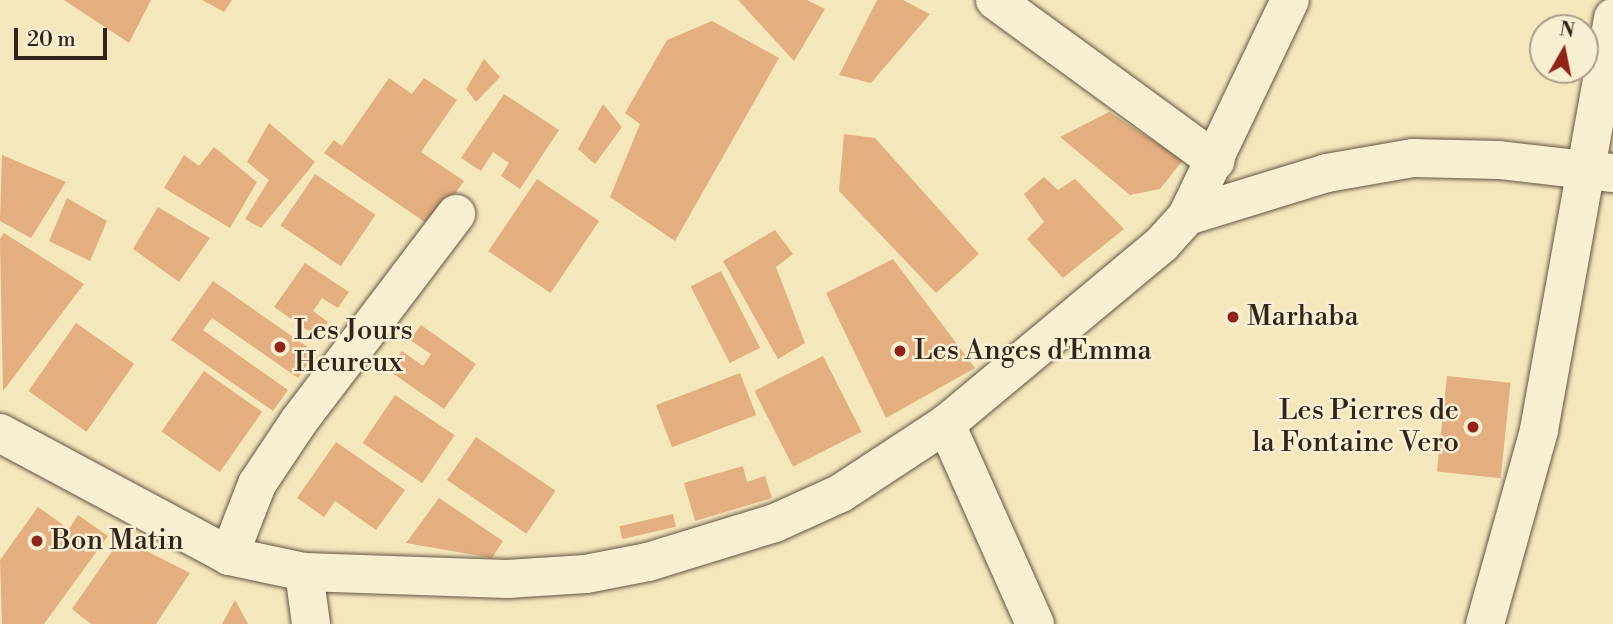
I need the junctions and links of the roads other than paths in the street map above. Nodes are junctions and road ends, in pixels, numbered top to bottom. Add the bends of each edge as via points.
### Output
1 (995, 0) edge
2 (1290, 0) edge
3 (1613, 18) edge
4 (1216, 161) junction
5 (1600, 171) edge
6 (456, 214) dead end
7 (1187, 216) junction
8 (946, 424) junction
9 (0, 433) edge
10 (229, 556) junction
11 (304, 572) junction
12 (311, 624) edge
13 (1035, 624) edge
14 (1485, 624) edge

1 - 4 street
2 - 4 street
3 - 5 street
4 - 7 street
5 - 7 street via 1413,158 1327,173
5 - 14 street via 1539,429
6 - 10 street via 257,484
7 - 8 street via 1162,244
8 - 11 street via 807,512 648,562 508,579
8 - 13 street
9 - 10 street
10 - 11 street
11 - 12 street

